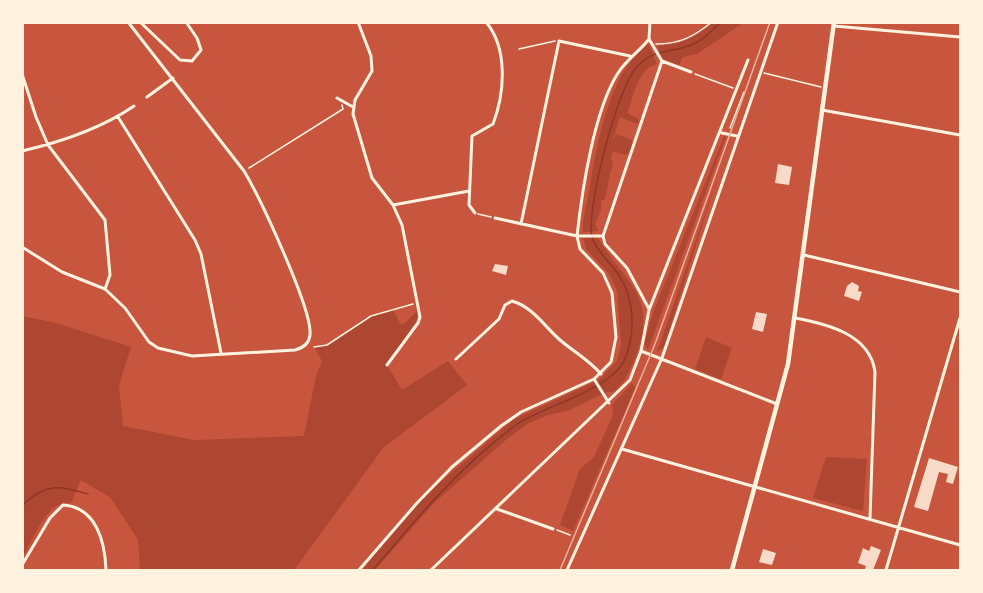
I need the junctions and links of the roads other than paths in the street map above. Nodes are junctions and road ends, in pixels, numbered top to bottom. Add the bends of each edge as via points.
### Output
1 (140, 22) edge
2 (186, 22) edge
3 (358, 22) edge
4 (486, 22) edge
5 (650, 22) edge
6 (778, 22) edge
7 (130, 23) edge
8 (834, 24) edge
9 (960, 37) edge
10 (649, 39) junction
11 (630, 56) junction
12 (661, 60) junction
13 (748, 60) dead end
14 (691, 72) road end
15 (22, 74) edge
16 (173, 78) junction
17 (147, 97) dead end
18 (337, 98) dead end
19 (134, 106) dead end
20 (353, 107) junction
21 (822, 110) junction
22 (118, 117) junction
23 (722, 133) junction
24 (960, 135) edge
25 (737, 136) junction
26 (48, 145) junction
27 (22, 151) edge
28 (469, 191) junction
29 (393, 205) junction
30 (475, 213) road end
31 (495, 218) road end
32 (521, 224) junction
33 (577, 236) junction
34 (603, 236) junction
35 (22, 247) edge
36 (804, 255) junction
37 (105, 289) junction
38 (960, 292) edge
39 (649, 310) junction
40 (795, 318) junction
41 (960, 318) edge
42 (641, 351) junction
43 (221, 354) junction
44 (456, 358) dead end
45 (662, 358) junction
46 (387, 365) dead end
47 (601, 374) junction
48 (594, 379) junction
49 (609, 403) junction
50 (779, 405) junction
51 (622, 449) junction
52 (757, 485) junction
53 (497, 509) junction
54 (870, 518) junction
55 (898, 527) junction
56 (554, 529) road end
57 (960, 545) edge
58 (22, 565) edge
59 (106, 570) edge
60 (359, 570) edge
61 (432, 570) edge
62 (567, 570) edge
63 (732, 570) edge
64 (886, 570) edge

1 - 2 street via 180,60 192,61 201,50
3 - 20 street via 372,71
4 - 28 street via 501,47 502,72 493,124 472,136
5 - 10 street
6 - 25 street
7 - 16 street
8 - 9 street
8 - 21 main road
10 - 11 street
10 - 12 street
11 - 32 street via 559,41
11 - 33 street via 616,76 591,147
12 - 14 street
12 - 34 street
13 - 23 street
15 - 26 street
16 - 17 street
16 - 43 street via 257,193 309,323 307,344 295,350
18 - 20 street
19 - 22 street
20 - 29 street via 372,178
21 - 24 street
21 - 36 main road
22 - 26 street
22 - 43 street via 195,240
23 - 25 street
23 - 39 street
25 - 45 street
26 - 27 street
26 - 37 street via 105,220 110,275
28 - 29 street
28 - 30 street via 469,205
29 - 46 street via 407,244 419,302 418,323
31 - 32 street
32 - 33 street
33 - 34 street
33 - 47 street via 580,249 603,273 612,293 615,351
34 - 39 street via 627,268
35 - 37 street via 62,272
36 - 38 street
36 - 40 main road
37 - 43 street via 158,348 180,355
39 - 42 street
40 - 50 main road
40 - 54 street via 845,332 858,340 872,358 875,372
41 - 55 street
42 - 45 street
42 - 49 street via 630,380
44 - 47 street via 499,319 505,305 512,301 540,318
45 - 50 street
45 - 51 street
47 - 48 street
48 - 49 street
48 - 60 street via 521,412 501,426 420,499
49 - 53 street
50 - 52 main road
51 - 52 street
51 - 62 street
52 - 54 street
52 - 63 main road
53 - 56 street
53 - 61 street
54 - 55 street
55 - 57 street
55 - 64 street
58 - 59 street via 63,505 83,512 98,528

